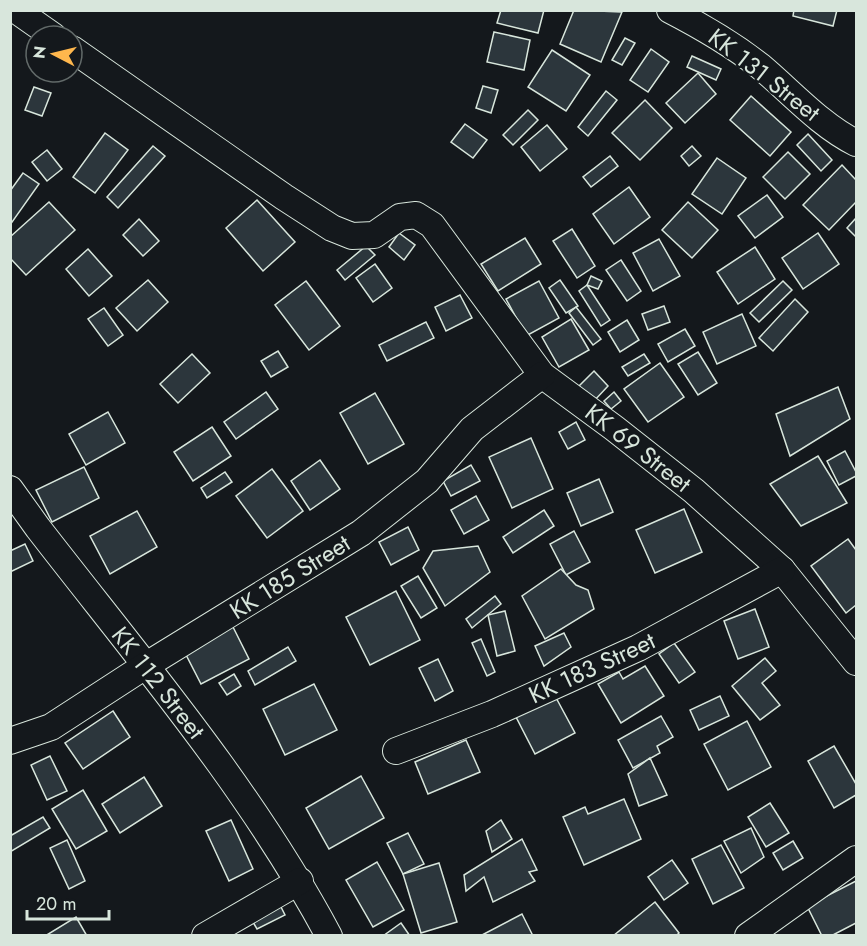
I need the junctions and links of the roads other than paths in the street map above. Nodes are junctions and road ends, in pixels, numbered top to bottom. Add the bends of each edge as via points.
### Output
1 (16, 10) edge
2 (670, 10) edge
3 (36, 24) edge
4 (84, 57) edge
5 (856, 143) edge
6 (542, 375) junction
7 (10, 489) edge
8 (782, 570) junction
9 (852, 649) edge
10 (145, 666) junction
11 (10, 741) edge
12 (396, 751) dead end
13 (856, 859) edge
14 (300, 881) junction
15 (205, 936) edge
16 (329, 936) edge
17 (748, 936) edge

1 - 3 street
2 - 5 street, KK 131 Street via 758,64 840,134
4 - 6 street, KK 69 Street via 332,228 352,237 374,235 400,217 416,215 432,225
6 - 8 street, KK 69 Street via 694,491
6 - 10 street, KK 185 Street via 472,429 427,481 361,533
7 - 10 street, KK 112 Street
8 - 9 street, KK 69 Street
8 - 12 street, KK 183 Street via 638,648 492,714
10 - 11 street, KK 185 Street via 51,727
10 - 14 street, KK 112 Street via 217,759
13 - 17 street
14 - 15 street
14 - 16 street, KK 112 Street

